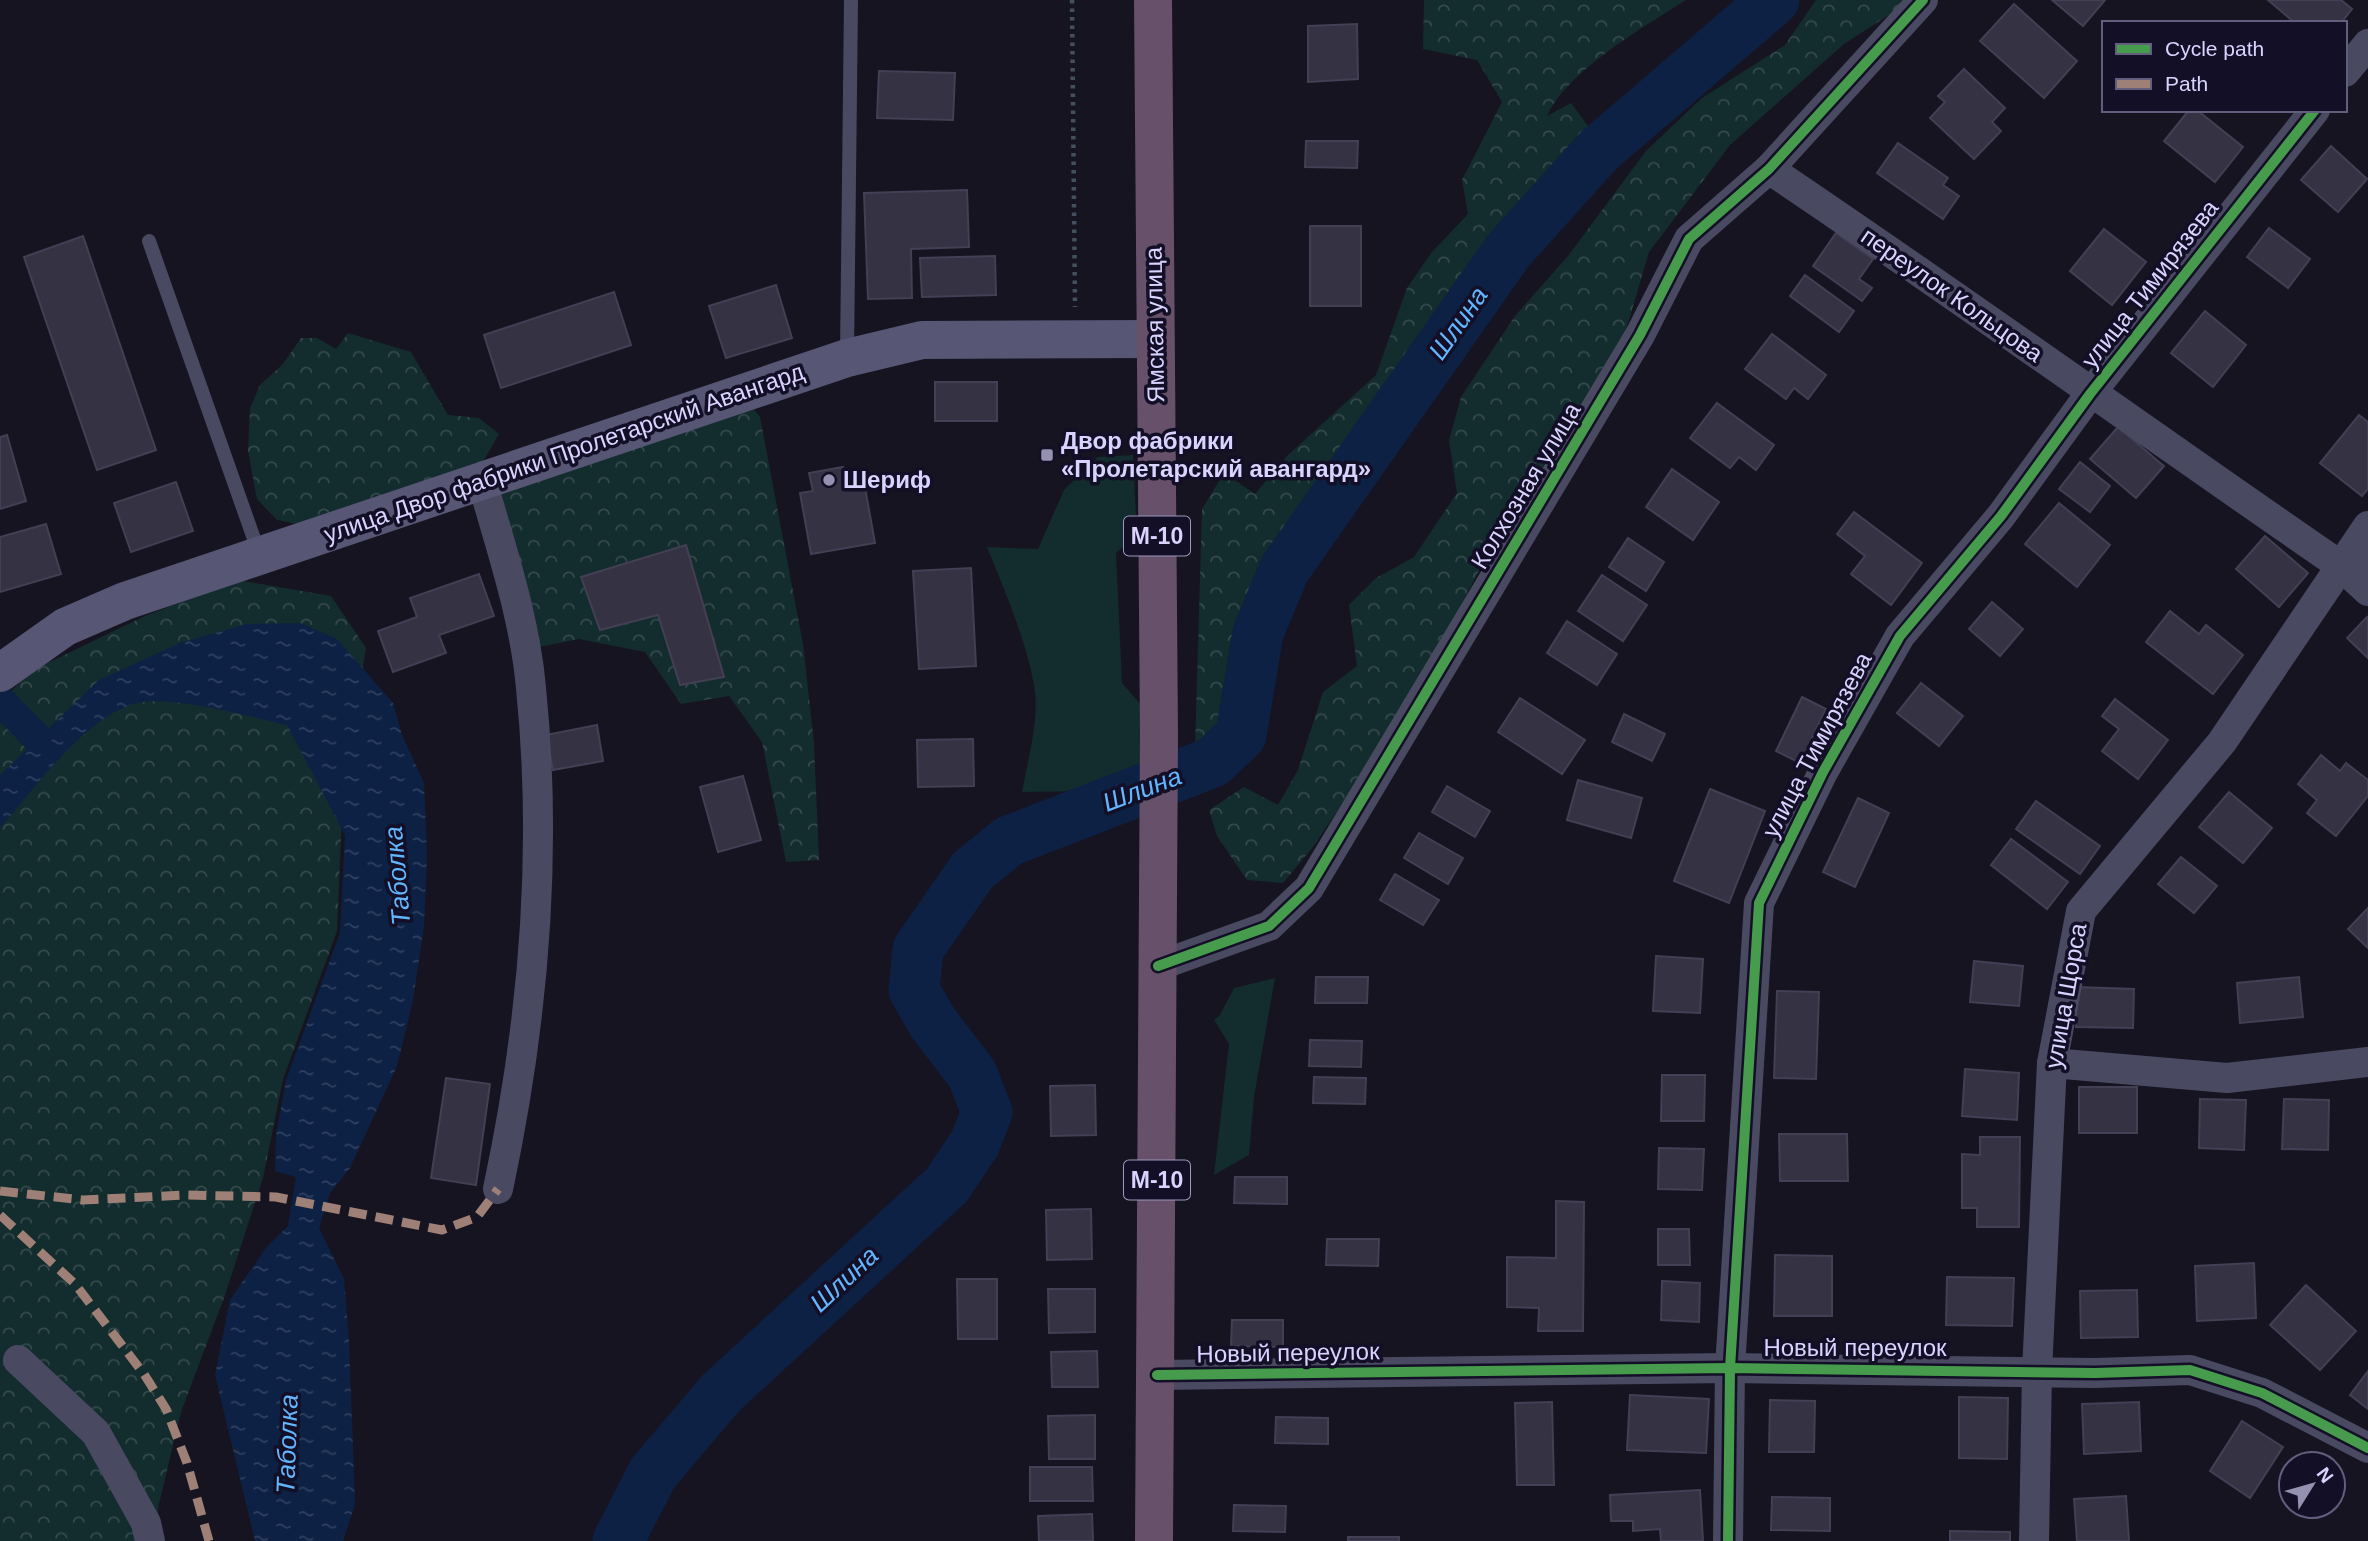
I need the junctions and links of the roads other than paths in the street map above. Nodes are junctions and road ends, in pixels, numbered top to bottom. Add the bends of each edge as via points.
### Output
1 (851, 0) edge
2 (1153, 0) edge
3 (1923, 0) edge
4 (2368, 44) edge
5 (2347, 70) edge
6 (2313, 112) edge
7 (1769, 169) junction
8 (149, 241) dead end
9 (1155, 339) junction
10 (847, 358) junction
11 (2090, 394) junction
12 (482, 481) junction
13 (2368, 526) edge
14 (260, 556) junction
15 (2354, 566) edge
16 (2368, 592) edge
17 (0, 673) edge
18 (1158, 966) junction
19 (2368, 1062) edge
20 (2052, 1063) junction
21 (498, 1189) dead end
22 (18, 1360) dead end
23 (1730, 1368) junction
24 (2037, 1371) junction
25 (1157, 1375) junction
26 (2368, 1448) edge
27 (150, 1541) edge
28 (1154, 1541) edge
29 (1728, 1541) edge
30 (2034, 1541) edge

1 - 10 lane
2 - 9 highway, Ямская улица / М-10
3 - 7 street, Колхозная улица
4 - 5 street
6 - 11 street, улица Тимирязева
7 - 11 street, переулок Кольцова via 1933,279
7 - 18 street, Колхозная улица via 1689,240 1640,335 1309,888 1269,926
8 - 14 lane
9 - 10 street, улица Двор фабрики Пролетарский Авангард via 922,340
9 - 18 highway, Ямская улица / М-10
10 - 12 street, улица Двор фабрики Пролетарский Авангард
11 - 15 street, переулок Кольцова
11 - 23 street, улица Тимирязева via 2001,516 1900,636 1823,772 1759,903
12 - 14 street, улица Двор фабрики Пролетарский Авангард
12 - 21 street via 531,685 538,788 533,957 513,1119
13 - 15 street, улица Щорса
14 - 17 street, улица Двор фабрики Пролетарский Авангард via 125,601 65,627
15 - 16 street, переулок Кольцова
15 - 20 street, улица Щорса via 2222,742 2081,911
18 - 25 highway, М-10
19 - 20 street via 2227,1078
20 - 24 street, улица Щорса
22 - 27 street via 96,1433 146,1523
23 - 24 street, Новый переулок
23 - 25 street, Новый переулок
23 - 29 street, улица Тимирязева
24 - 26 street, Новый переулок via 2190,1370 2262,1393
24 - 30 street, улица Щорса
25 - 28 highway, М-10

